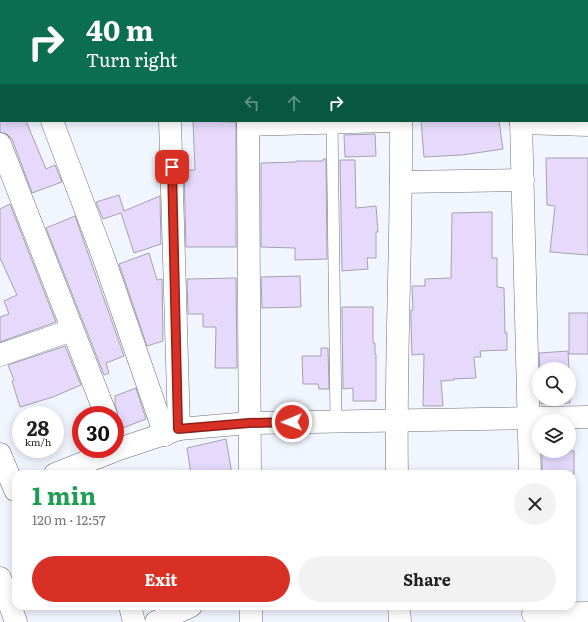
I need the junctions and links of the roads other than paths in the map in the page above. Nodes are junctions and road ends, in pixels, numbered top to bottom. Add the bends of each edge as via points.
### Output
1 (167, 0) edge
2 (197, 0) edge
3 (52, 122) edge
4 (170, 122) edge
5 (332, 122) edge
6 (401, 122) edge
7 (521, 122) edge
8 (248, 123) edge
9 (588, 125) edge
10 (0, 144) edge
11 (523, 180) junction
12 (402, 182) junction
13 (72, 330) junction
14 (0, 355) edge
15 (102, 406) edge
16 (588, 417) edge
17 (528, 418) junction
18 (396, 419) junction
19 (336, 420) junction
20 (249, 423) junction
21 (172, 432) junction
22 (124, 442) edge
23 (0, 454) edge
24 (102, 458) edge
25 (93, 467) edge
26 (77, 470) edge
27 (250, 470) edge
28 (397, 470) edge
29 (530, 470) edge
30 (10, 492) edge
31 (0, 578) edge
32 (131, 610) edge
33 (182, 610) edge
34 (251, 610) edge
35 (399, 610) edge
36 (588, 613) edge
37 (533, 614) edge
38 (16, 622) edge
39 (134, 622) edge
40 (156, 622) edge
41 (251, 622) edge
42 (400, 622) edge

1 - 2 street
3 - 21 street
4 - 21 street
5 - 8 street
5 - 19 lane
6 - 12 street
7 - 9 street
7 - 11 street
8 - 20 street
10 - 13 street
11 - 12 street
11 - 17 street
12 - 18 street
13 - 14 street
13 - 15 street
16 - 17 street
17 - 18 street
17 - 29 street
18 - 19 street
18 - 28 street
19 - 20 street
20 - 21 street
20 - 27 street
21 - 22 street
23 - 30 street
24 - 25 street
25 - 26 street
31 - 38 street
32 - 39 street
33 - 40 street
34 - 41 street
35 - 42 street
36 - 37 street

